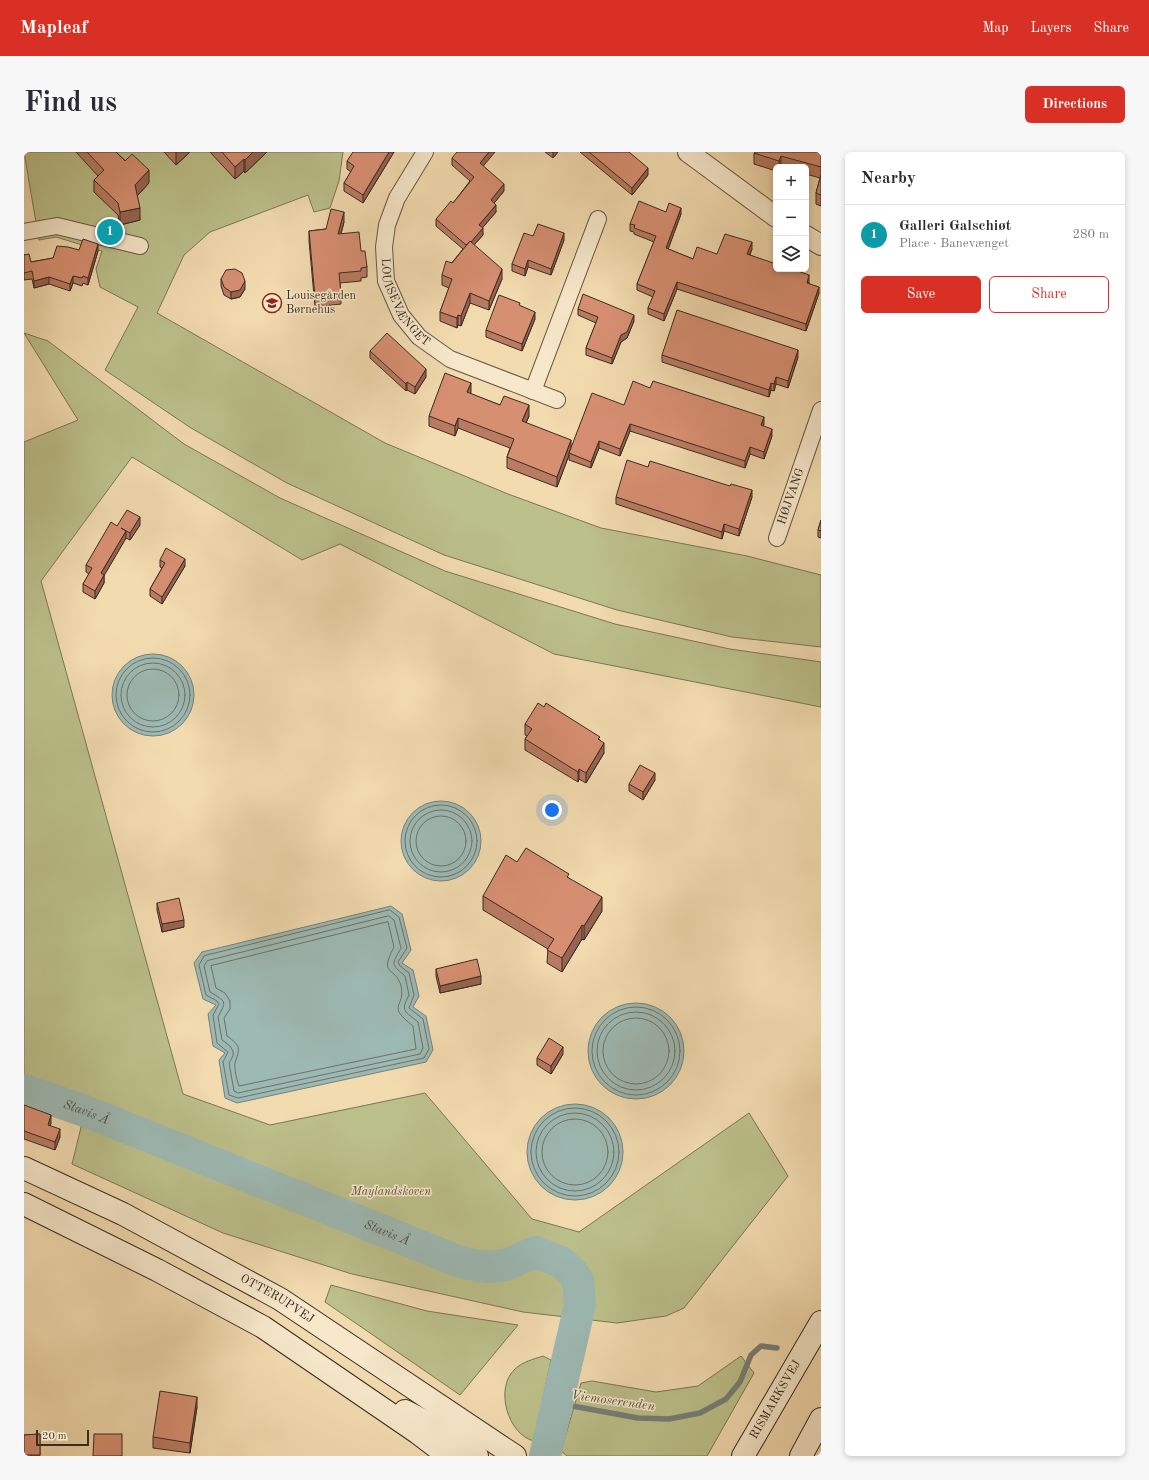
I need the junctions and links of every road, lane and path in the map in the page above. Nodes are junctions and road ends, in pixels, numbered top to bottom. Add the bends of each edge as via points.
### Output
1 (425, 152) edge
2 (695, 154) edge
3 (773, 215) edge
4 (598, 219) dead end
5 (24, 232) edge
6 (809, 238) edge
7 (821, 245) edge
8 (140, 246) dead end
9 (533, 391) junction
10 (557, 400) dead end
11 (821, 410) edge
12 (777, 538) dead end
13 (24, 1168) edge
14 (24, 1204) edge
15 (821, 1322) edge
16 (797, 1362) junction
17 (348, 1384) junction
18 (821, 1419) edge
19 (448, 1456) edge
20 (477, 1456) edge
21 (515, 1456) edge
22 (743, 1456) edge
23 (759, 1456) edge
24 (801, 1456) edge

1 - 9 street, LOUISEVÆNGET via 397,198 387,225 384,246 386,281 401,315 419,337 450,359
2 - 3 street
4 - 9 street
5 - 8 street via 57,226
6 - 7 street
9 - 10 street, LOUISEVÆNGET
11 - 12 street, HØJVANG
13 - 21 main road, OTTERUPVEJ via 123,1214 280,1299
14 - 17 main road via 157,1270 263,1327
15 - 16 main road, RISMARKSVEJ
16 - 22 main road, RISMARKSVEJ
16 - 23 main road
17 - 19 main road
17 - 20 main road via 419,1417
18 - 24 main road

